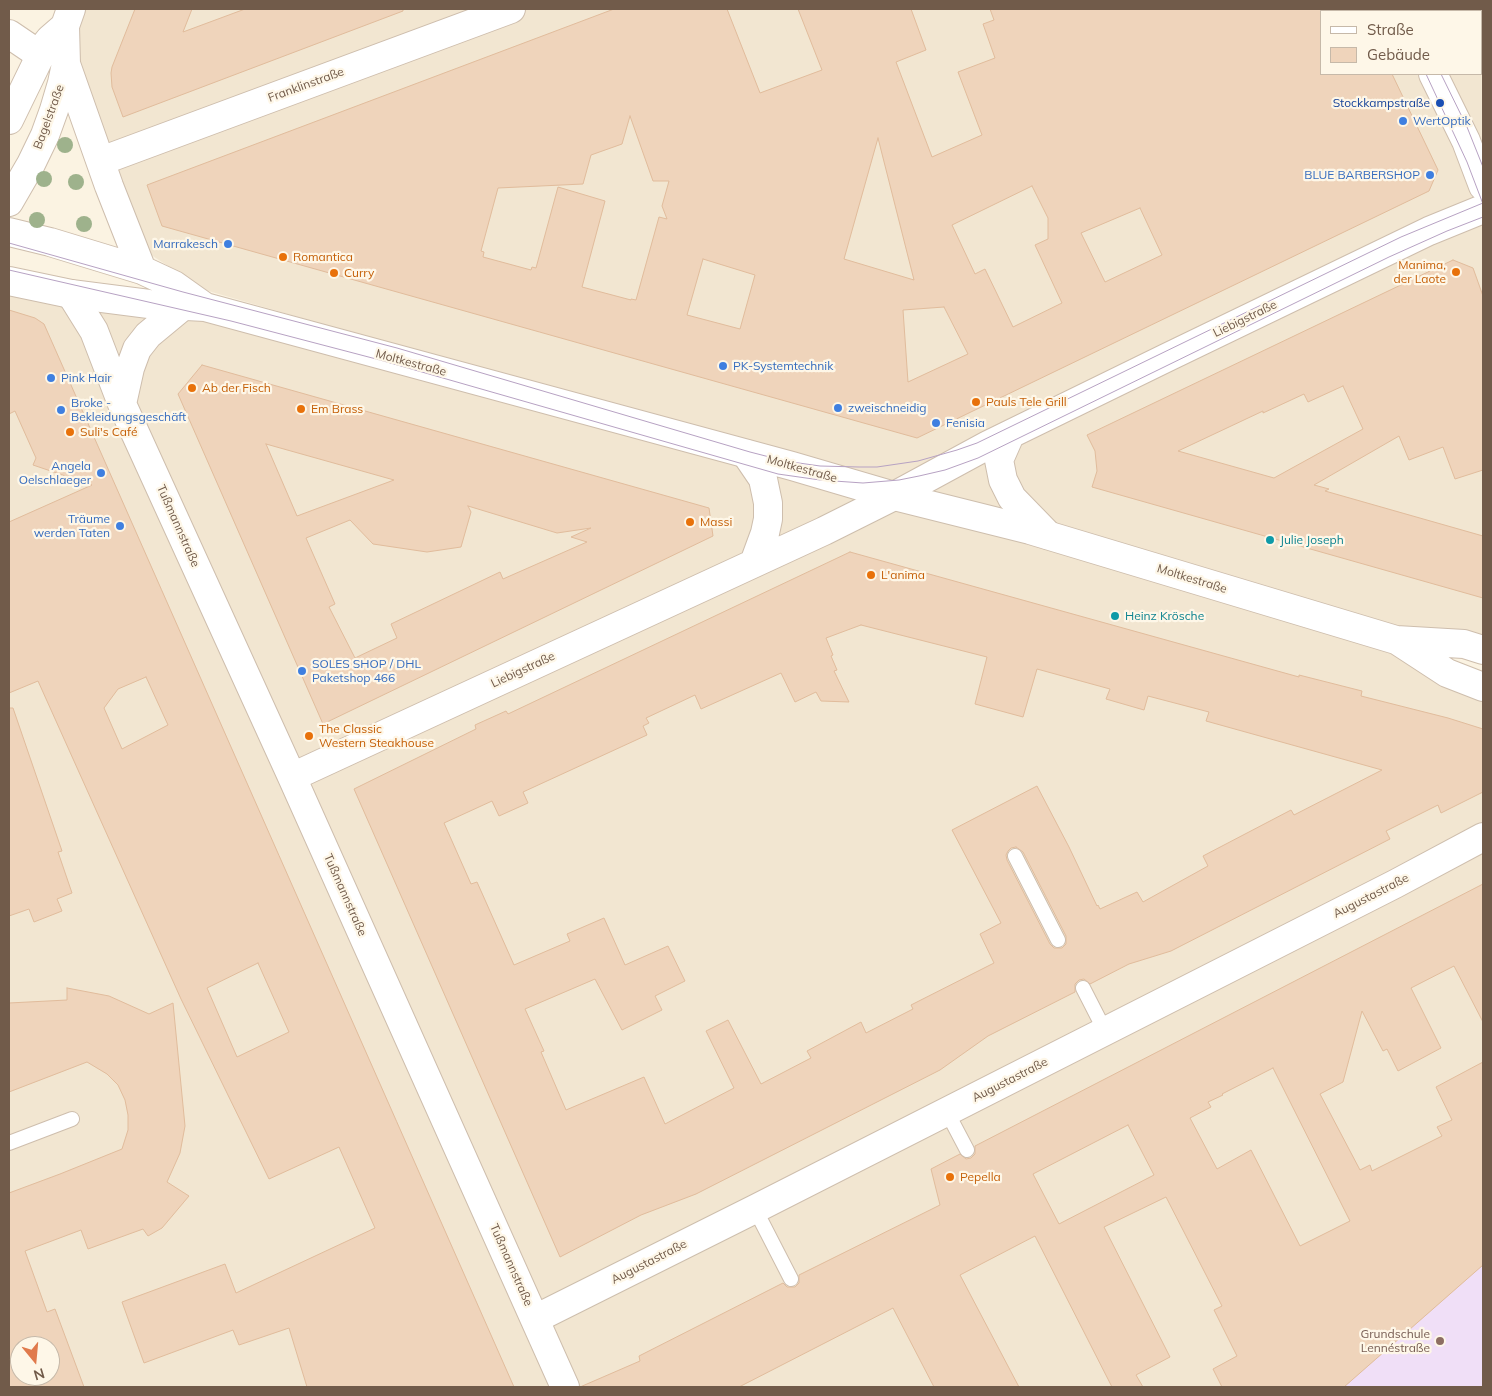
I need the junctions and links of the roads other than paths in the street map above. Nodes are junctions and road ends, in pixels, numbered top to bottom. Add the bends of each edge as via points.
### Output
1 (511, 9) edge
2 (68, 18) edge
3 (9, 34) edge
4 (40, 55) junction
5 (66, 64) junction
6 (1433, 75) edge
7 (9, 120) edge
8 (101, 161) junction
9 (1483, 186) edge
10 (9, 202) edge
11 (1483, 209) edge
12 (9, 232) edge
13 (142, 270) junction
14 (14, 280) edge
15 (71, 294) junction
16 (194, 307) junction
17 (122, 404) junction
18 (1010, 435) junction
19 (746, 454) junction
20 (894, 496) junction
21 (1048, 535) junction
22 (754, 563) junction
23 (1396, 640) junction
24 (1483, 650) edge
25 (1483, 686) edge
26 (292, 778) junction
27 (1483, 837) edge
28 (1015, 856) dead end
29 (1058, 940) dead end
30 (1083, 988) dead end
31 (1105, 1031) junction
32 (948, 1112) junction
33 (72, 1119) dead end
34 (9, 1142) edge
35 (967, 1150) dead end
36 (755, 1209) junction
37 (791, 1279) dead end
38 (535, 1319) junction
39 (565, 1387) edge

1 - 8 street, Franklinstraße
2 - 4 street, Bagelstraße
2 - 5 street, Bagelstraße
3 - 4 street
4 - 7 street, Bagelstraße
5 - 8 street
5 - 10 street, Bagelstraße via 45,135
6 - 9 street
8 - 13 street
11 - 18 street, Liebigstraße via 1177,352
12 - 13 street, Moltkestraße
13 - 16 street, Moltkestraße via 174,285
14 - 15 street, Moltkestraße
15 - 16 street, Moltkestraße
15 - 17 street, Tußmannstraße via 94,331
16 - 17 street via 148,335 137,349
16 - 19 street, Moltkestraße
17 - 26 street, Tußmannstraße
18 - 20 street, Liebigstraße
18 - 21 street via 999,460 1003,480 1012,498
19 - 20 street, Moltkestraße
19 - 22 street via 763,479 768,503 765,533
20 - 21 street, Moltkestraße
20 - 22 street, Liebigstraße
21 - 23 street, Moltkestraße
22 - 26 street, Liebigstraße
23 - 24 street, Moltkestraße via 1464,644
23 - 25 street, Moltkestraße via 1447,673
26 - 38 street, Tußmannstraße
27 - 31 street, Augustastraße
28 - 29 lane
30 - 31 lane
31 - 32 street, Augustastraße
32 - 35 lane
32 - 36 street, Augustastraße
33 - 34 lane
36 - 37 lane
36 - 38 street, Augustastraße
38 - 39 street, Tußmannstraße

